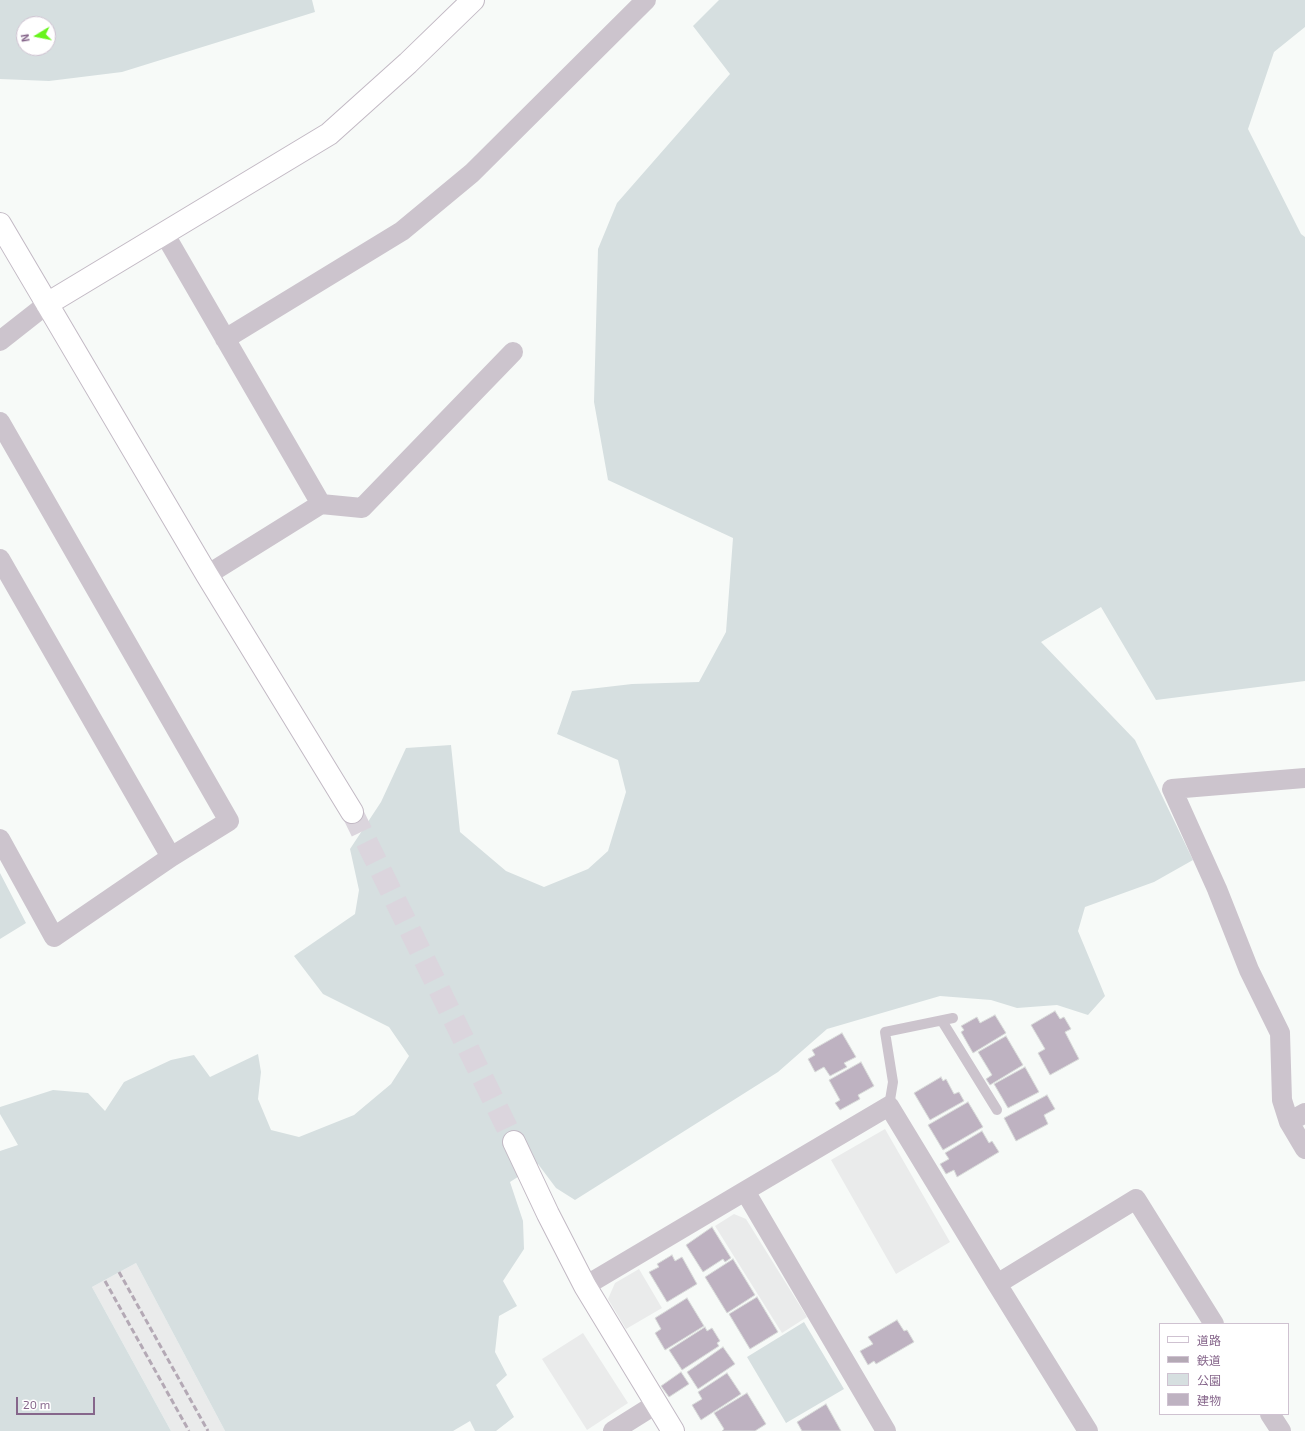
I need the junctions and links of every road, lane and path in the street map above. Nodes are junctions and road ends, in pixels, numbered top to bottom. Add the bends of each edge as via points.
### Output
1 (473, 0) edge
2 (646, 0) edge
3 (0, 224) edge
4 (164, 233) junction
5 (47, 304) junction
6 (225, 339) junction
7 (0, 341) edge
8 (513, 352) dead end
9 (0, 422) edge
10 (321, 504) junction
11 (0, 560) edge
12 (208, 575) junction
13 (1305, 778) edge
14 (352, 812) tunnel mouth
15 (0, 839) edge
16 (171, 857) junction
17 (953, 1018) dead end
18 (942, 1021) junction
19 (889, 1106) junction
20 (997, 1110) dead end
21 (1297, 1118) edge
22 (514, 1142) tunnel mouth
23 (1305, 1149) edge
24 (744, 1190) junction
25 (997, 1284) junction
26 (585, 1286) junction
27 (1213, 1323) edge
28 (656, 1404) junction
29 (1271, 1415) edge
30 (613, 1431) edge
31 (673, 1431) edge
32 (886, 1431) edge
33 (1088, 1431) edge
34 (1281, 1431) edge

1 - 4 street via 329,134
2 - 6 street via 472,173 402,231
3 - 5 street
4 - 5 street
4 - 6 street
5 - 7 street
5 - 12 street
6 - 10 street
8 - 10 street via 362,508
9 - 16 street via 229,821
10 - 12 street
11 - 16 street
12 - 14 street
13 - 21 street via 1172,788 1217,889 1249,970 1280,1033 1282,1100
15 - 16 street via 54,936
17 - 18 lane
18 - 19 lane via 885,1032 893,1082
18 - 20 lane
19 - 24 street
19 - 25 street
21 - 23 street
22 - 26 street
24 - 26 street
24 - 32 street
25 - 27 street via 1136,1199
25 - 33 street
26 - 28 street
28 - 30 street
28 - 31 street
29 - 34 street

